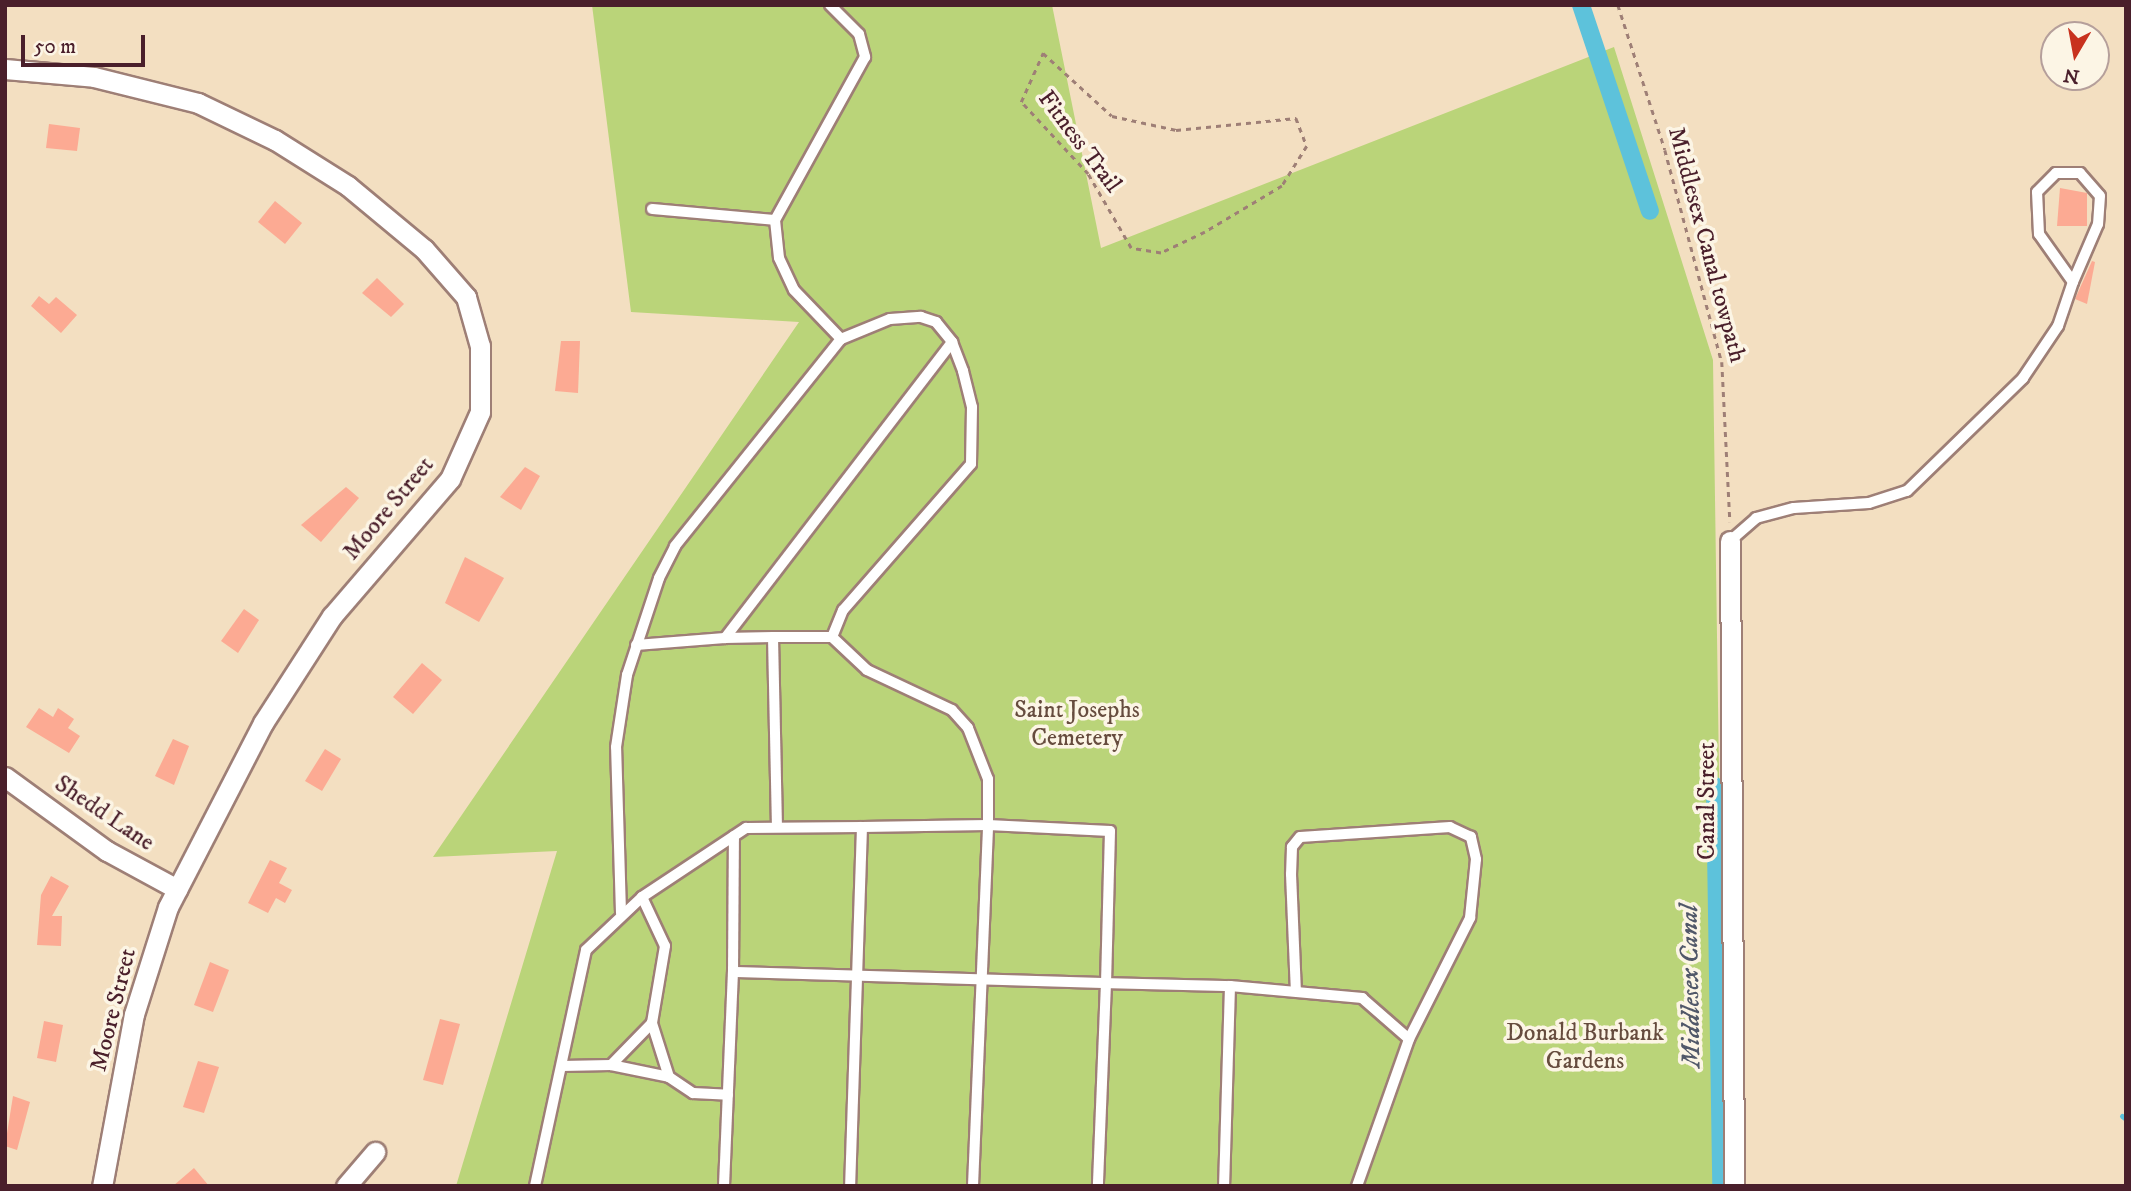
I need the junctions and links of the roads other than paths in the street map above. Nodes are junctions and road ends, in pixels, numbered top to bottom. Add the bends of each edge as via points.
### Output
1 (830, 5) edge
2 (5, 69) edge
3 (652, 209) dead end
4 (775, 220) junction
5 (2073, 282) junction
6 (841, 339) junction
7 (952, 342) junction
8 (1730, 541) joint
9 (773, 637) junction
10 (832, 637) junction
11 (725, 638) junction
12 (636, 645) junction
13 (5, 777) edge
14 (988, 825) junction
15 (778, 826) junction
16 (862, 827) junction
17 (734, 836) junction
18 (177, 889) junction
19 (642, 897) junction
20 (621, 913) junction
21 (733, 972) junction
22 (856, 974) junction
23 (983, 980) junction
24 (1106, 983) junction
25 (1230, 986) junction
26 (1296, 990) junction
27 (652, 1023) junction
28 (1409, 1039) junction
29 (611, 1065) junction
30 (562, 1066) junction
31 (668, 1077) junction
32 (728, 1095) junction
33 (375, 1152) dead end
34 (102, 1186) edge
35 (346, 1186) edge
36 (535, 1186) edge
37 (724, 1186) edge
38 (850, 1186) edge
39 (973, 1186) edge
40 (1098, 1186) edge
41 (1224, 1186) edge
42 (1357, 1186) edge
43 (1734, 1186) edge

1 - 4 lane via 859,34 865,57
2 - 18 street, Moore Street via 94,77 198,103 275,141 348,186 424,249 466,297 481,346 480,412 450,479 332,616 263,723
3 - 4 lane
4 - 6 lane via 779,258 794,290
5 - 5 lane via 2039,234 2037,192 2056,173 2080,173 2100,197 2098,225
5 - 8 lane via 2058,326 2023,378 1907,491 1869,503 1794,508 1756,518
6 - 7 lane via 890,319 921,317 936,322
6 - 12 lane via 676,546
7 - 10 lane via 972,407 971,464 843,610
7 - 11 lane
8 - 43 street, Canal Street
9 - 10 lane
9 - 11 lane
9 - 15 lane
10 - 14 lane via 867,670 952,710 968,728 988,779
11 - 12 lane
12 - 20 lane via 616,747
13 - 18 street, Shedd Lane via 107,851
14 - 16 lane
14 - 23 lane
14 - 24 lane via 1110,831
15 - 16 lane
15 - 17 lane via 746,828
16 - 22 lane
17 - 19 lane
17 - 21 lane
18 - 34 street, Moore Street via 134,1014
19 - 20 lane
19 - 27 lane via 666,946
20 - 30 lane via 586,950
21 - 22 lane
21 - 32 lane
22 - 23 lane
22 - 38 lane
23 - 24 lane
23 - 39 lane
24 - 25 lane
24 - 40 lane
25 - 26 lane
25 - 41 lane
26 - 28 lane via 1362,998
26 - 28 lane via 1291,860 1300,837 1460,828 1471,837 1476,859 1470,918
27 - 29 lane
27 - 31 lane
28 - 42 lane
29 - 30 lane
29 - 31 lane
30 - 36 lane
31 - 32 lane via 693,1093
32 - 37 lane
33 - 35 street

